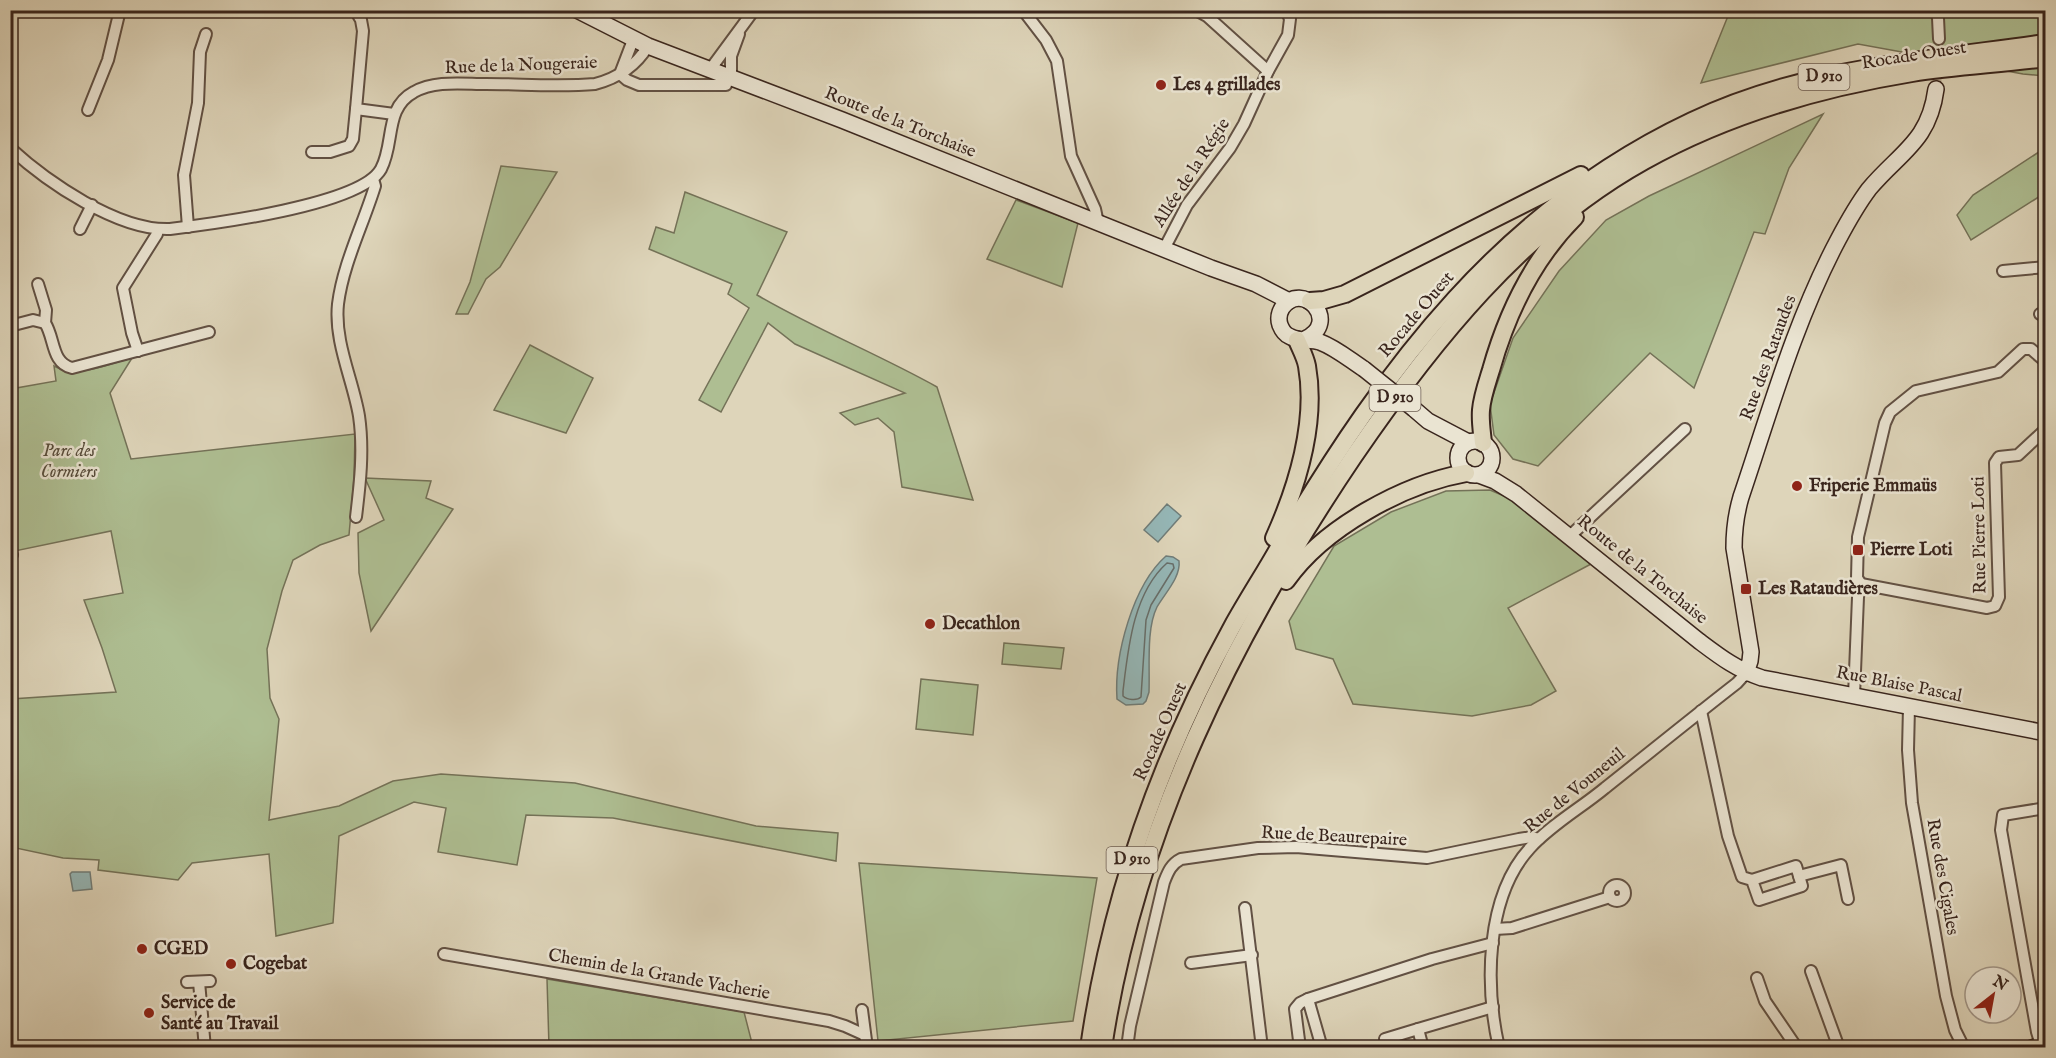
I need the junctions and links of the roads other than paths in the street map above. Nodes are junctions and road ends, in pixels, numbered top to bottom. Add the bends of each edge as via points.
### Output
1 (120, 10) edge
2 (354, 10) edge
3 (577, 10) edge
4 (754, 10) edge
5 (1023, 10) edge
6 (1286, 10) edge
7 (1935, 10) edge
8 (1192, 12) edge
9 (741, 28) junction
10 (206, 34) dead end
11 (1939, 39) tunnel mouth
12 (633, 40) junction
13 (2046, 43) edge
14 (648, 46) junction
15 (2046, 58) edge
16 (709, 70) junction
17 (1268, 71) junction
18 (620, 74) junction
19 (728, 82) junction
20 (1936, 89) tunnel mouth
21 (356, 109) junction
22 (88, 110) dead end
23 (394, 114) junction
24 (10, 148) edge
25 (312, 152) dead end
26 (1647, 159) junction
27 (1618, 160) junction
28 (373, 179) junction
29 (92, 205) junction
30 (1098, 223) junction
31 (188, 226) junction
32 (80, 229) dead end
33 (158, 229) junction
34 (1164, 249) junction
35 (2046, 267) edge
36 (1211, 268) junction
37 (2003, 272) dead end
38 (38, 284) dead end
39 (1310, 301) junction
40 (1289, 302) junction
41 (1279, 316) junction
42 (1320, 322) junction
43 (45, 323) junction
44 (10, 326) edge
45 (209, 333) dead end
46 (1301, 339) junction
47 (138, 351) junction
48 (2046, 362) edge
49 (1364, 369) junction
50 (1428, 421) junction
51 (1685, 429) dead end
52 (2046, 429) edge
53 (1476, 442) junction
54 (1457, 456) junction
55 (1492, 460) junction
56 (1472, 474) junction
57 (1516, 494) junction
58 (356, 517) dead end
59 (1571, 538) junction
60 (1861, 584) junction
61 (1233, 626) junction
62 (1746, 673) junction
63 (1214, 696) junction
64 (1854, 696) junction
65 (1909, 707) junction
66 (1701, 711) junction
67 (2046, 733) edge
68 (2046, 808) edge
69 (1539, 839) junction
70 (1799, 876) junction
71 (1752, 880) junction
72 (1610, 897) dead end
73 (1848, 899) dead end
74 (1245, 908) dead end
75 (1495, 929) junction
76 (1493, 943) junction
77 (444, 954) dead end
78 (1252, 956) junction
79 (1191, 963) dead end
80 (1811, 971) dead end
81 (1757, 978) dead end
82 (187, 982) dead end
83 (1308, 999) junction
84 (1493, 1007) junction
85 (862, 1010) dead end
86 (1418, 1029) junction
87 (865, 1035) junction
88 (2040, 1046) edge
89 (205, 1047) edge
90 (867, 1047) edge
91 (1089, 1047) edge
92 (1104, 1047) edge
93 (1127, 1047) edge
94 (1262, 1047) edge
95 (1300, 1047) edge
96 (1322, 1047) edge
97 (1387, 1047) edge
98 (1423, 1047) edge
99 (1499, 1047) edge
100 (1797, 1047) edge
101 (1839, 1047) edge
102 (1964, 1047) edge

1 - 22 street via 108,60
2 - 21 street via 363,31
3 - 12 main road, Route de la Torchaise
4 - 9 street
5 - 30 street via 1057,61 1071,156
6 - 17 street, Allée de la Régie via 1290,19 1288,35
7 - 11 street
8 - 17 street via 1207,16
9 - 16 street
9 - 19 street via 731,56
10 - 31 street via 198,61 198,103 184,175
12 - 14 main road, Route de la Torchaise
12 - 18 street
13 - 27 main road, Rocade Ouest / D 910 via 1906,61 1801,82 1696,119
14 - 16 main road, Route de la Torchaise
14 - 18 street
15 - 26 main road, Rocade Ouest / D 910 via 1919,72 1827,91 1738,118
16 - 19 main road, Route de la Torchaise
17 - 34 street, Allée de la Régie via 1230,148 1187,205
18 - 19 street, Rue de la Nougeraie via 639,85
18 - 23 street, Rue de la Nougeraie via 584,85 432,86 414,92
19 - 30 main road, Route de la Torchaise via 935,157
20 - 62 main road, Rue des Rataudes via 1921,135 1868,191 1822,274 1795,338 1741,497 1734,548 1751,652
21 - 23 street
21 - 25 street via 349,146
23 - 28 street via 385,160
24 - 29 street via 52,182
26 - 53 main road via 1574,218 1524,286 1502,332 1482,403
26 - 63 main road, Rocade Ouest / D 910 via 1599,189 1524,250 1477,296 1427,355 1307,528
27 - 39 main road via 1576,177 1345,294
27 - 61 main road, Rocade Ouest / D 910 via 1561,199 1515,238 1434,322 1328,468
28 - 31 street via 290,210
28 - 58 street via 375,186 338,303 342,346 361,436
29 - 32 street
29 - 33 street via 138,225
30 - 34 main road, Route de la Torchaise via 1134,244
31 - 33 street
33 - 47 street via 123,288
34 - 36 main road, Route de la Torchaise
35 - 37 street
36 - 40 main road, Route de la Torchaise via 1256,284
36 - 41 main road, Route de la Torchaise via 1259,295
38 - 43 street via 46,310
39 - 40 main road via 1299,298
39 - 42 main road via 1318,310
40 - 41 main road
41 - 46 main road via 1285,334
42 - 46 main road via 1315,332
42 - 49 main road
43 - 44 street via 33,320
43 - 47 street via 62,363 72,368
45 - 47 street
46 - 49 main road via 1326,345
46 - 61 main road via 1308,382 1303,454 1289,504
48 - 60 street via 2031,349 2023,349 1998,372 1916,391 1890,412 1858,537 1857,578
49 - 50 main road, bridge
50 - 53 main road
50 - 54 main road
51 - 59 street
52 - 60 street, Rue Pierre Loti via 2018,455 1999,457 1995,463 1995,606 1987,608
53 - 54 main road via 1461,448
53 - 55 main road via 1490,450
54 - 56 main road via 1459,466
55 - 56 main road via 1488,470
55 - 57 main road, Route de la Torchaise
56 - 57 main road, Route de la Torchaise via 1495,481
56 - 63 main road via 1435,480 1391,499 1343,526 1310,552 1282,585
57 - 59 main road, Route de la Torchaise
59 - 62 main road, Route de la Torchaise via 1720,657
60 - 64 street
61 - 91 main road, Rocade Ouest / D 910 via 1173,749 1140,835 1106,953
62 - 64 main road, Rue Blaise Pascal
62 - 66 street, Rue de Vouneuil
63 - 92 main road, Rocade Ouest / D 910 via 1168,799 1140,881 1120,956
64 - 65 main road, Rue Blaise Pascal
65 - 67 main road, Rue Blaise Pascal
65 - 102 street, Rue des Cigales via 1912,803 1946,996
66 - 69 street, Rue de Vouneuil
66 - 71 street via 1728,836 1742,877
68 - 88 street via 2003,815 2001,830
69 - 75 street, Rue de Vouneuil via 1508,881
69 - 93 street, Rue de Beaurepaire via 1519,839 1427,858 1296,847 1258,848 1175,862 1164,882
70 - 71 street via 1796,866
70 - 71 street via 1803,886 1759,900
70 - 73 street via 1841,866
72 - 75 street via 1512,928
74 - 78 street
75 - 76 street, Rue de Vouneuil
76 - 83 street
76 - 84 street, Rue de Vouneuil
77 - 87 street, Chemin de la Grande Vacherie via 829,1021
78 - 79 street
78 - 94 street
80 - 101 street
81 - 100 street via 1765,1001
82 - 89 street via 204,981
83 - 95 street via 1295,1009
83 - 96 street
84 - 86 street
84 - 99 street, Rue de Vouneuil
85 - 87 street
86 - 97 street via 1385,1039
86 - 98 street
87 - 90 street

